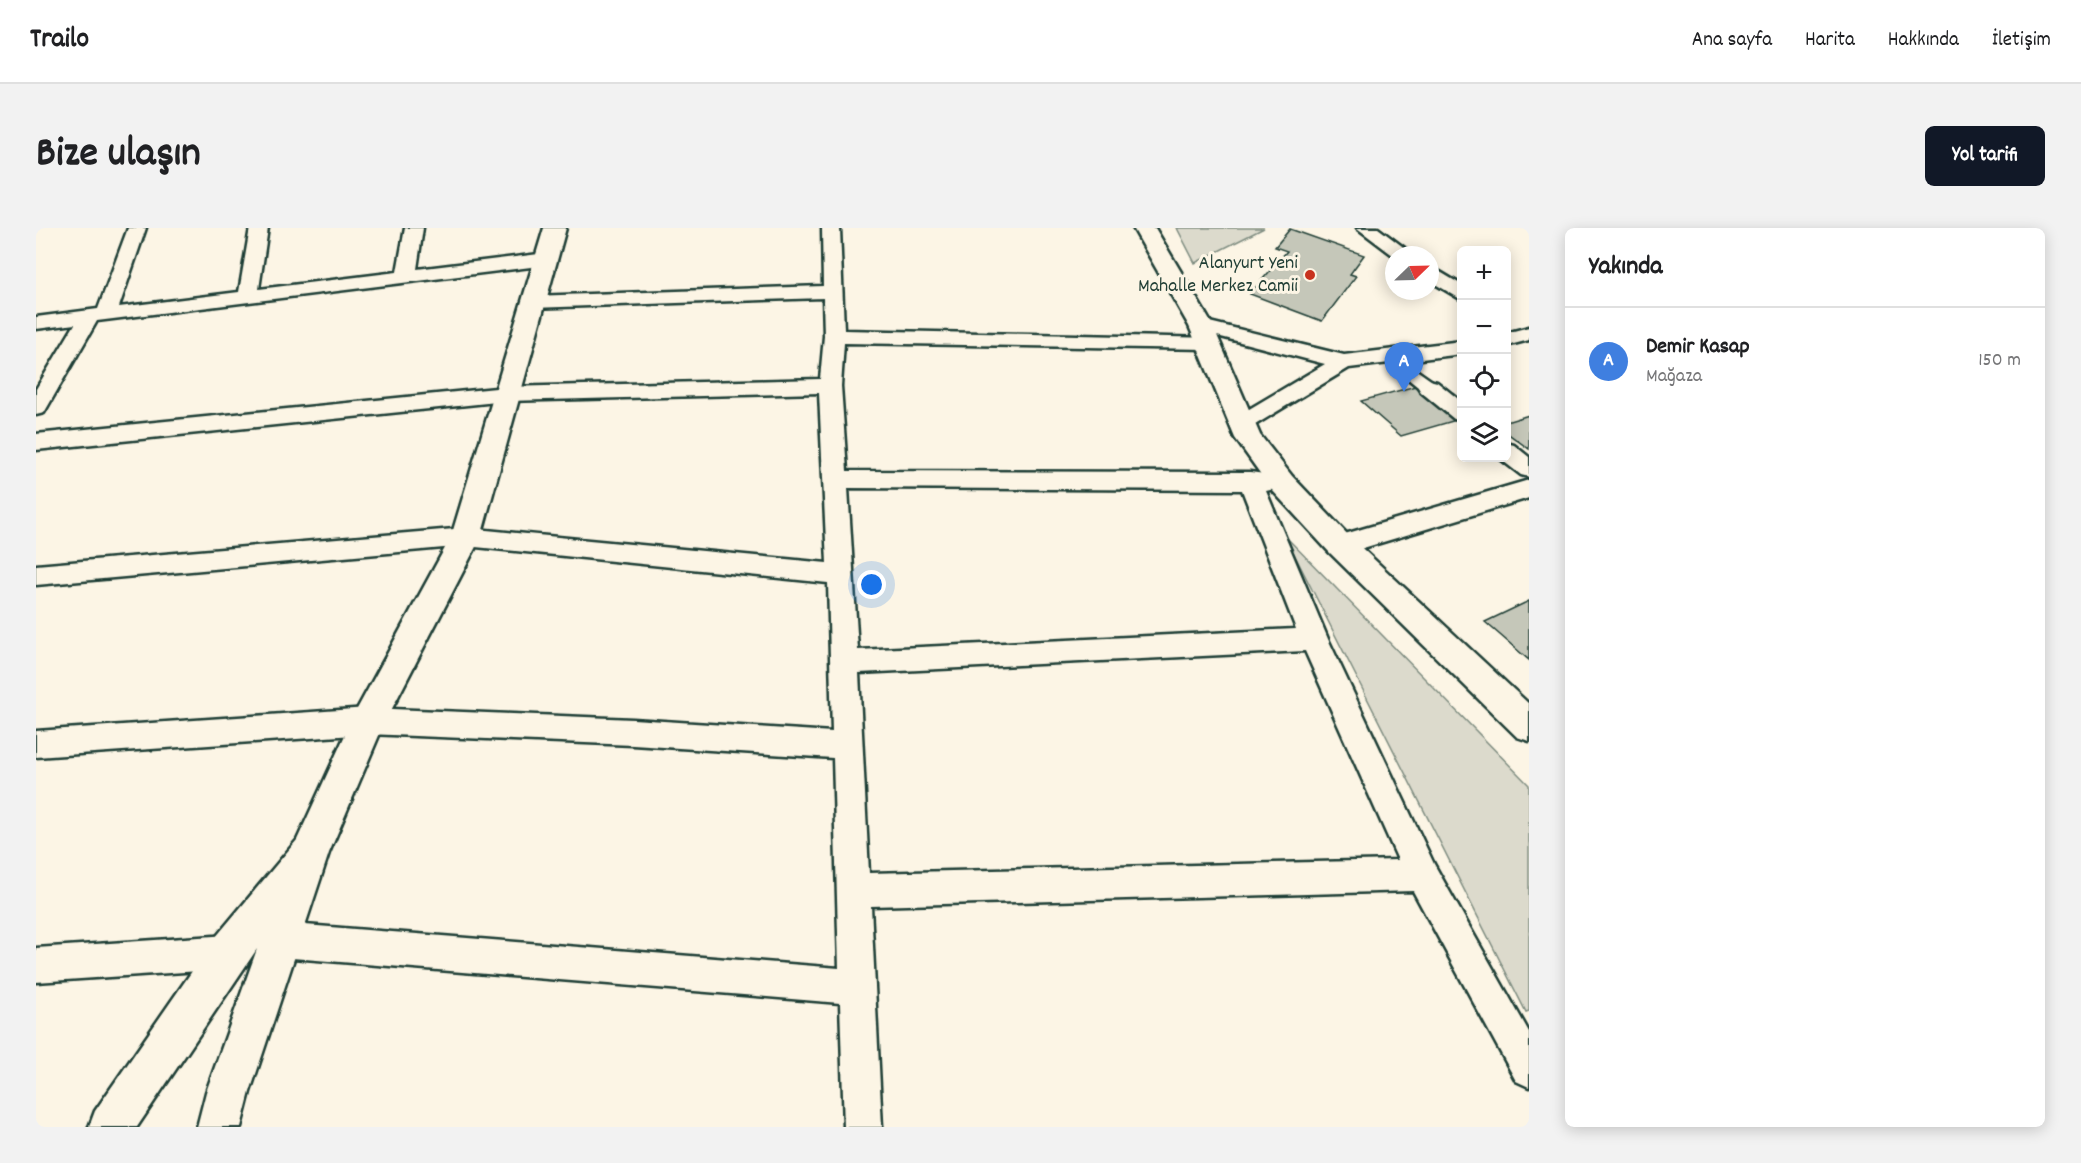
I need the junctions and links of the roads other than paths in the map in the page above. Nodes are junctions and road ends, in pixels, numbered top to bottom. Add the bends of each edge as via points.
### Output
1 (137, 228) edge
2 (259, 228) edge
3 (414, 228) edge
4 (555, 228) edge
5 (831, 228) edge
6 (1144, 228) edge
7 (1366, 228) edge
8 (1392, 246) edge
9 (547, 259) junction
10 (406, 276) junction
11 (1439, 278) edge
12 (1457, 291) edge
13 (833, 292) junction
14 (248, 296) junction
15 (532, 302) junction
16 (98, 315) junction
17 (36, 322) edge
18 (1205, 335) junction
19 (834, 336) junction
20 (1457, 348) edge
21 (1392, 358) junction
22 (1344, 362) junction
23 (830, 386) junction
24 (1429, 387) joint
25 (506, 394) junction
26 (36, 408) edge
27 (1457, 411) edge
28 (1242, 423) junction
29 (36, 442) edge
30 (1511, 454) edge
31 (1529, 469) edge
32 (834, 478) junction
33 (1250, 481) junction
34 (1282, 483) junction
35 (1529, 489) edge
36 (466, 537) junction
37 (1340, 545) junction
38 (841, 574) junction
39 (36, 575) edge
40 (1314, 639) junction
41 (844, 662) junction
42 (368, 721) junction
43 (1529, 726) edge
44 (36, 744) edge
45 (848, 746) junction
46 (310, 854) junction
47 (1422, 874) junction
48 (853, 890) junction
49 (280, 940) junction
50 (229, 951) junction
51 (36, 964) edge
52 (857, 987) junction
53 (1529, 1068) edge
54 (111, 1127) edge
55 (219, 1127) edge
56 (863, 1127) edge

1 - 16 street
2 - 14 street
3 - 10 street
4 - 9 street
5 - 13 street
6 - 18 street
7 - 8 street
9 - 10 street
9 - 15 street
10 - 14 street
11 - 12 street
13 - 15 street
13 - 19 street
14 - 16 street
15 - 25 street
16 - 17 street
16 - 26 street
18 - 19 street
18 - 22 street
18 - 28 street
19 - 23 street
20 - 21 street
21 - 22 street
21 - 24 street
22 - 28 street
23 - 25 street
23 - 32 street
24 - 27 street
25 - 29 street
25 - 36 street
28 - 34 street via 1248,438
30 - 31 street
32 - 33 street
32 - 38 street
33 - 34 street
33 - 40 street
34 - 37 street
35 - 37 street
36 - 38 street
36 - 39 street
36 - 42 street
37 - 43 street
38 - 41 street
40 - 41 street
40 - 47 street
41 - 45 street
42 - 44 street
42 - 45 street
42 - 46 street
45 - 48 street
46 - 49 street
46 - 50 street
47 - 48 street
47 - 53 street
48 - 52 street
49 - 52 street
49 - 55 street
50 - 51 street
50 - 54 street
52 - 56 street

